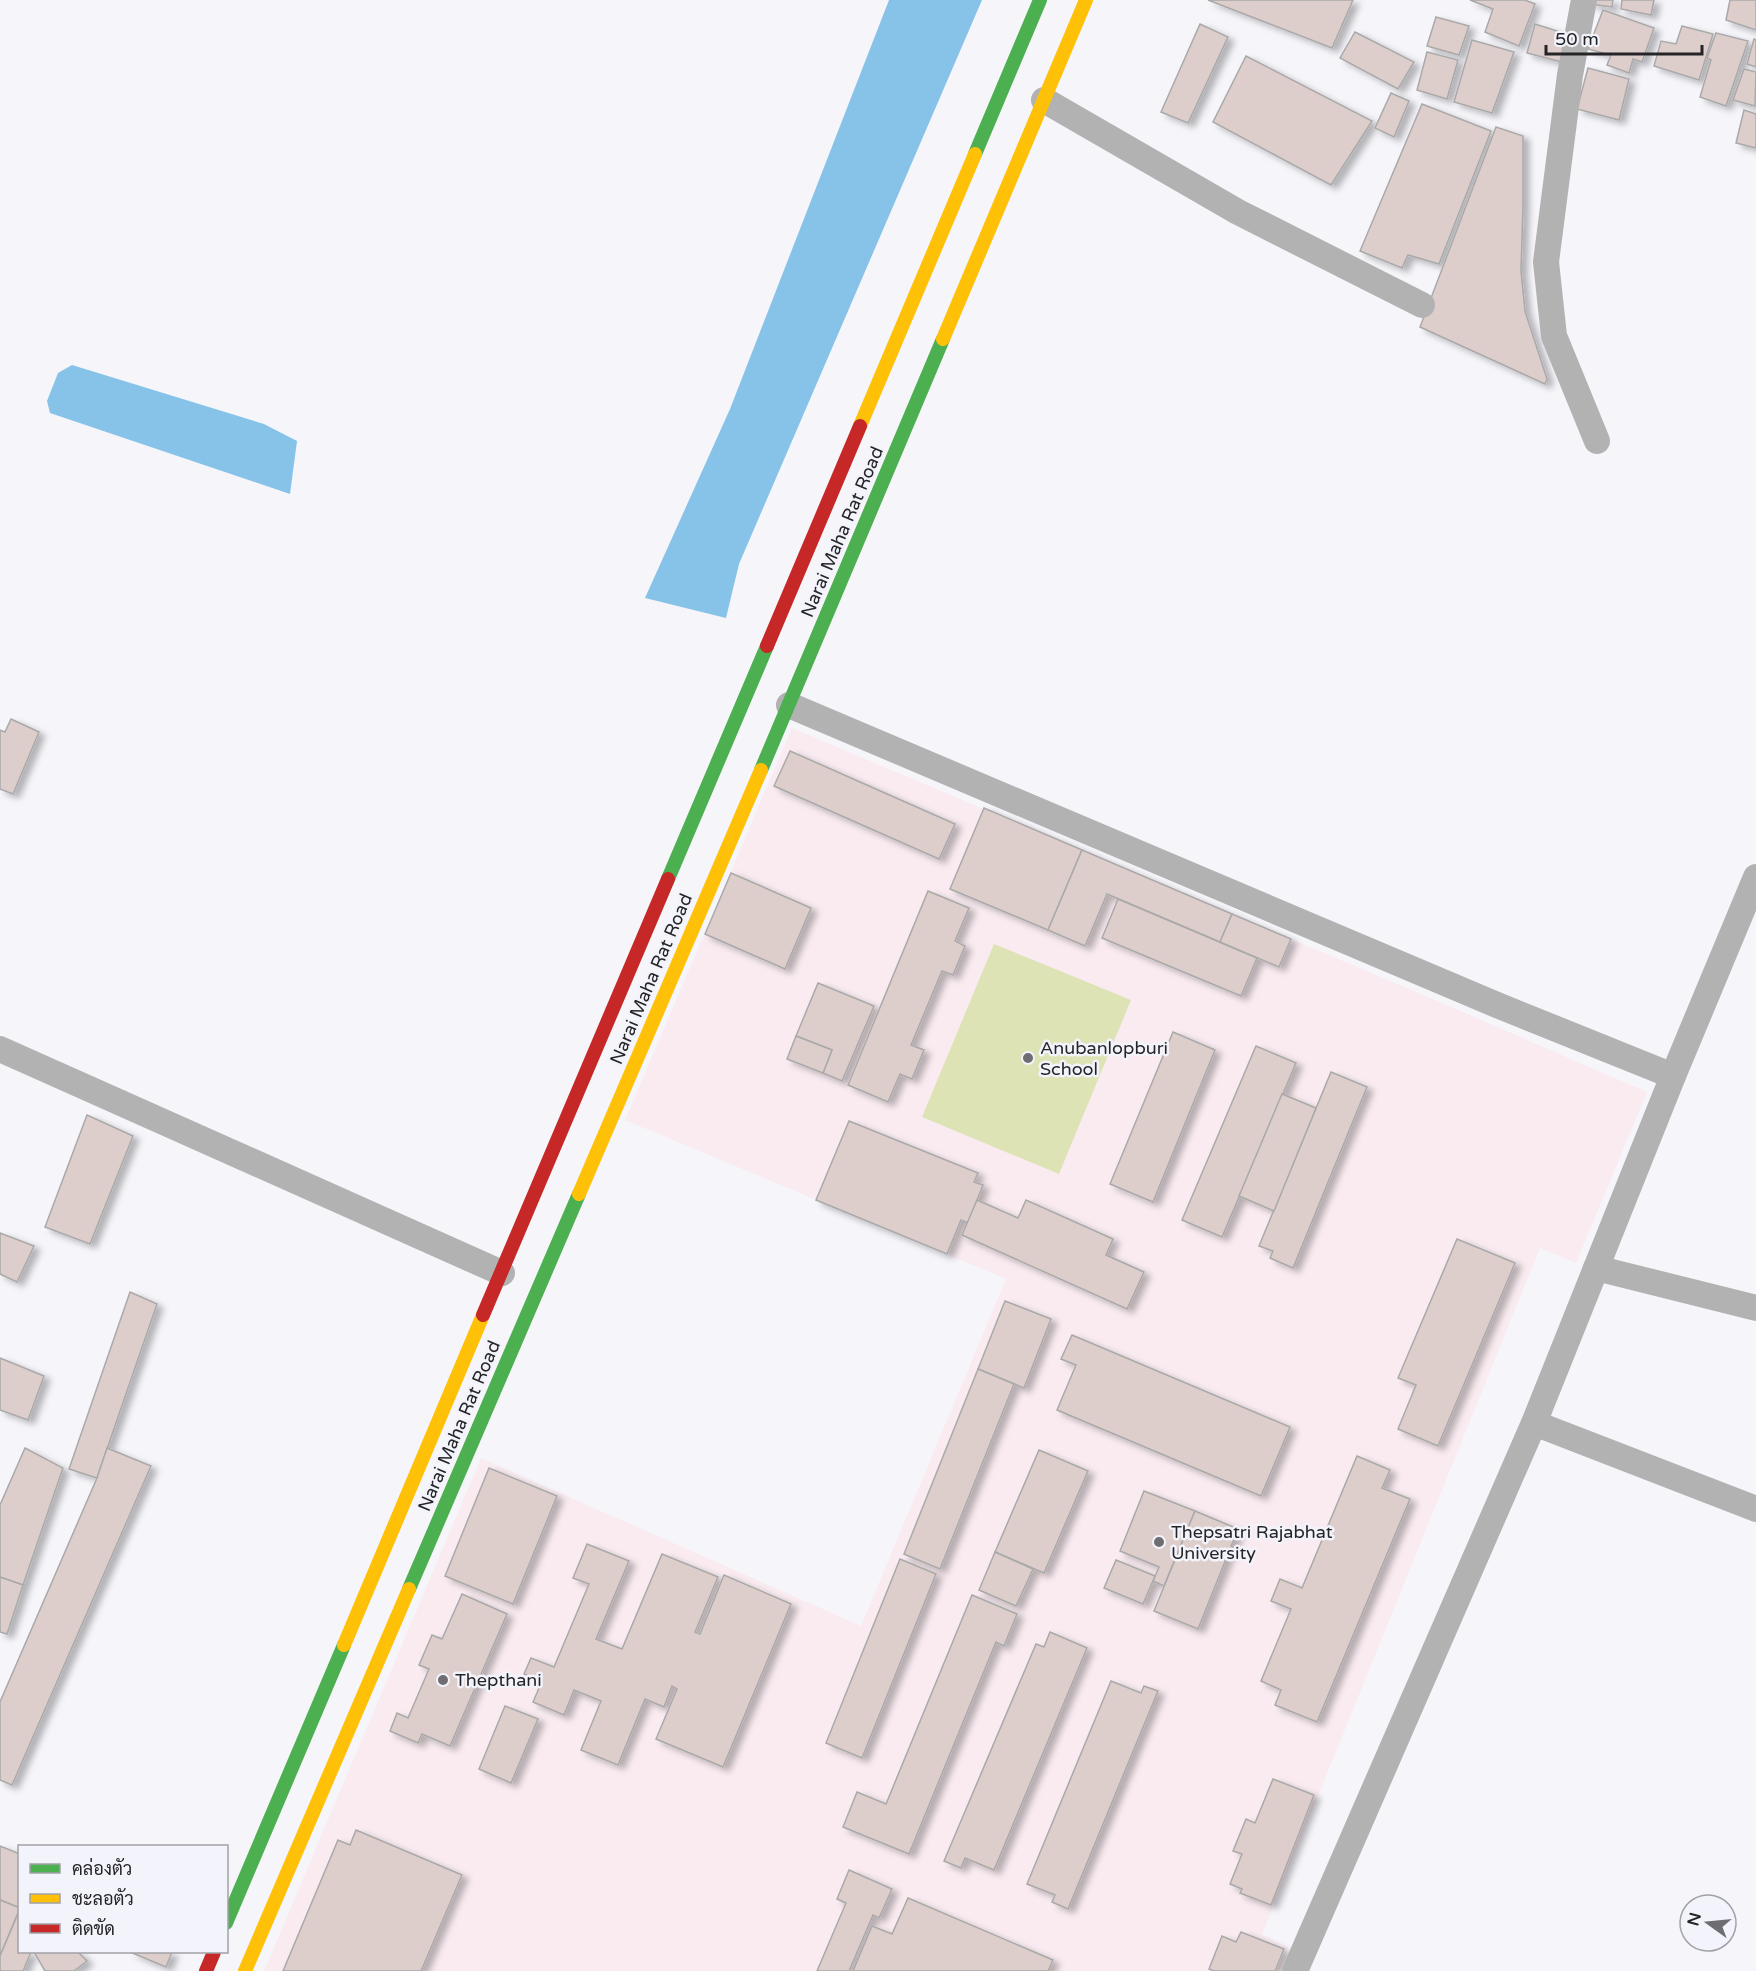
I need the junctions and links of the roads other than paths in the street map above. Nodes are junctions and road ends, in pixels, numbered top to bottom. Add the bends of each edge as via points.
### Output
1 (1040, 0) edge
2 (1086, 0) edge
3 (1584, 0) edge
4 (1044, 100) junction
5 (1422, 305) dead end
6 (1597, 441) dead end
7 (789, 705) junction
8 (1755, 882) edge
9 (0, 1049) edge
10 (1673, 1076) junction
11 (1596, 1268) junction
12 (502, 1273) junction
13 (1756, 1308) edge
14 (1534, 1423) junction
15 (1756, 1509) edge
16 (228, 1918) edge
17 (214, 1953) edge
18 (206, 1971) edge
19 (245, 1971) edge
20 (1295, 1971) edge

1 - 12 main road, Narai Maha Rat Road
2 - 4 main road, Narai Maha Rat Road
3 - 6 street via 1570,75 1546,262 1554,336
4 - 5 street via 1238,212
4 - 7 main road, Narai Maha Rat Road
7 - 10 street
7 - 19 main road, Narai Maha Rat Road
8 - 10 street
9 - 12 street
10 - 11 street
11 - 13 street
11 - 14 street
12 - 16 main road, Narai Maha Rat Road
14 - 15 street
14 - 20 street
17 - 18 main road

